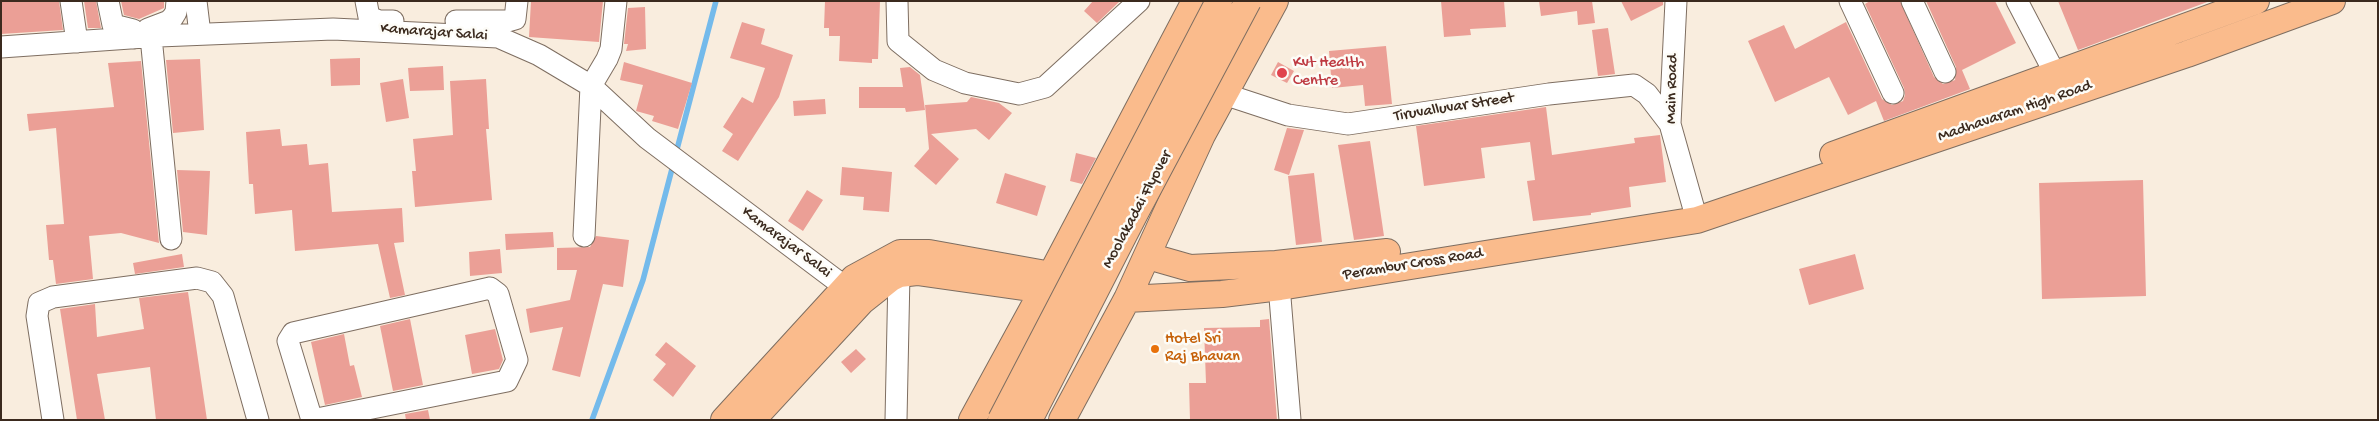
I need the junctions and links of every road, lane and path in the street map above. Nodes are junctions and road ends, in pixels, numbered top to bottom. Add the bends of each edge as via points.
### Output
1 (71, 1) edge
2 (108, 1) edge
3 (177, 1) edge
4 (196, 1) edge
5 (366, 1) edge
6 (517, 1) edge
7 (616, 1) edge
8 (897, 1) edge
9 (1139, 1) edge
10 (1196, 1) edge
11 (1218, 1) edge
12 (1248, 1) edge
13 (1274, 1) edge
14 (1676, 1) edge
15 (1850, 1) edge
16 (1912, 1) edge
17 (2017, 1) edge
18 (2256, 1) edge
19 (2332, 1) edge
20 (200, 34) junction
21 (144, 37) junction
22 (77, 42) junction
23 (1, 47) edge
24 (1945, 72) dead end
25 (2060, 84) junction
26 (591, 86) junction
27 (1893, 93) dead end
28 (1224, 94) junction
29 (1141, 102) junction
30 (1670, 124) junction
31 (1202, 135) junction
32 (1694, 213) junction
33 (584, 236) dead end
34 (171, 238) dead end
35 (1148, 256) junction
36 (899, 274) junction
37 (1278, 276) junction
38 (1047, 283) junction
39 (845, 287) junction
40 (1128, 299) junction
41 (995, 375) junction
42 (1065, 415) edge
43 (54, 420) edge
44 (258, 420) edge
45 (312, 420) edge
46 (724, 420) edge
47 (752, 420) edge
48 (896, 420) edge
49 (972, 420) edge
50 (1001, 420) edge
51 (1029, 420) edge
52 (1290, 420) edge

1 - 22 street
2 - 21 street via 113,25 133,30
3 - 21 street via 173,17 148,29
4 - 20 street
5 - 6 street via 369,17 379,21 508,21 515,19
7 - 26 street via 611,49
8 - 9 street via 898,41 934,70 965,83 1019,94 1045,87
10 - 29 main road
11 - 50 main road, Moolakadai Flyover, bridge
12 - 51 main road, Moolakadai Flyover, bridge
13 - 28 main road
14 - 30 street, Main Road
15 - 27 street
16 - 24 street
17 - 25 street
18 - 25 main road
19 - 25 main road, Madhavaram High Road via 2187,54
20 - 21 street, Kamarajar Salai
20 - 26 street, Kamarajar Salai via 366,29 498,37 539,55
21 - 22 street, Kamarajar Salai
21 - 34 street
22 - 23 street, Kamarajar Salai
25 - 32 main road, Madhavaram High Road
26 - 33 street
26 - 39 street, Kamarajar Salai via 647,138
28 - 30 street, Tiruvalluvar Street via 1288,115 1348,124 1523,97 1634,85 1647,94
28 - 31 main road
29 - 31 main road
29 - 38 main road
30 - 32 street, Main Road
31 - 35 main road
32 - 37 main road, Perambur Cross Road
35 - 37 main road, Perambur Cross Road via 1190,268
35 - 40 main road
36 - 38 main road via 917,272
36 - 47 main road via 862,301
36 - 48 street
37 - 40 main road, Perambur Cross Road via 1222,294
37 - 52 street
38 - 39 main road via 929,253 900,253 864,271
38 - 41 main road
39 - 46 main road
40 - 42 main road
41 - 42 main road
41 - 49 main road
43 - 44 street via 37,316 40,303 52,297 196,278 212,282 223,296
45 - 45 street via 507,380 516,360 498,294 490,288 293,333 288,341

